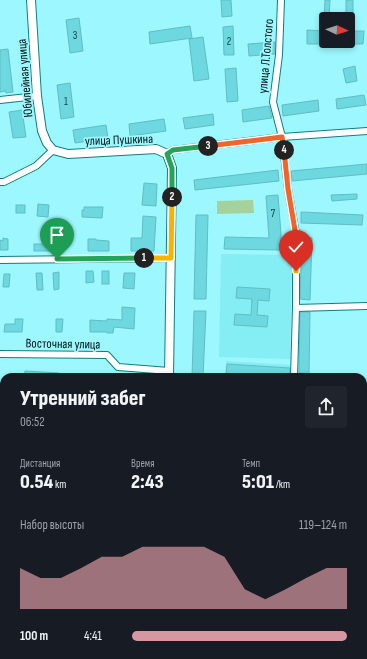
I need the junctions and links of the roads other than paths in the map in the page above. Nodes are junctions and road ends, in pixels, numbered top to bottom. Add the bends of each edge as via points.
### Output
1 (31, 0) edge
2 (281, 0) edge
3 (36, 96) junction
4 (0, 100) edge
5 (367, 131) edge
6 (282, 137) junction
7 (53, 150) junction
8 (167, 154) junction
9 (0, 182) edge
10 (171, 258) junction
11 (0, 260) edge
12 (367, 306) edge
13 (296, 308) junction
14 (0, 354) edge
15 (162, 373) edge
16 (169, 373) edge
17 (294, 373) edge

1 - 3 main road, Юбилейная улица
2 - 6 street, улица Л.Толстого via 279,55 273,102
3 - 4 street
3 - 7 main road, Юбилейная улица via 42,131
5 - 6 street, улица Пушкина
6 - 8 street, улица Пушкина via 173,150
6 - 13 street, улица Л.Толстого via 296,234
7 - 8 main road, улица Пушкина via 68,154 156,149
7 - 9 street via 36,166
8 - 10 main road via 172,168
10 - 11 street
10 - 16 main road
12 - 13 street
13 - 17 street, улица Л.Толстого
14 - 15 street, Восточная улица via 107,355 118,367

